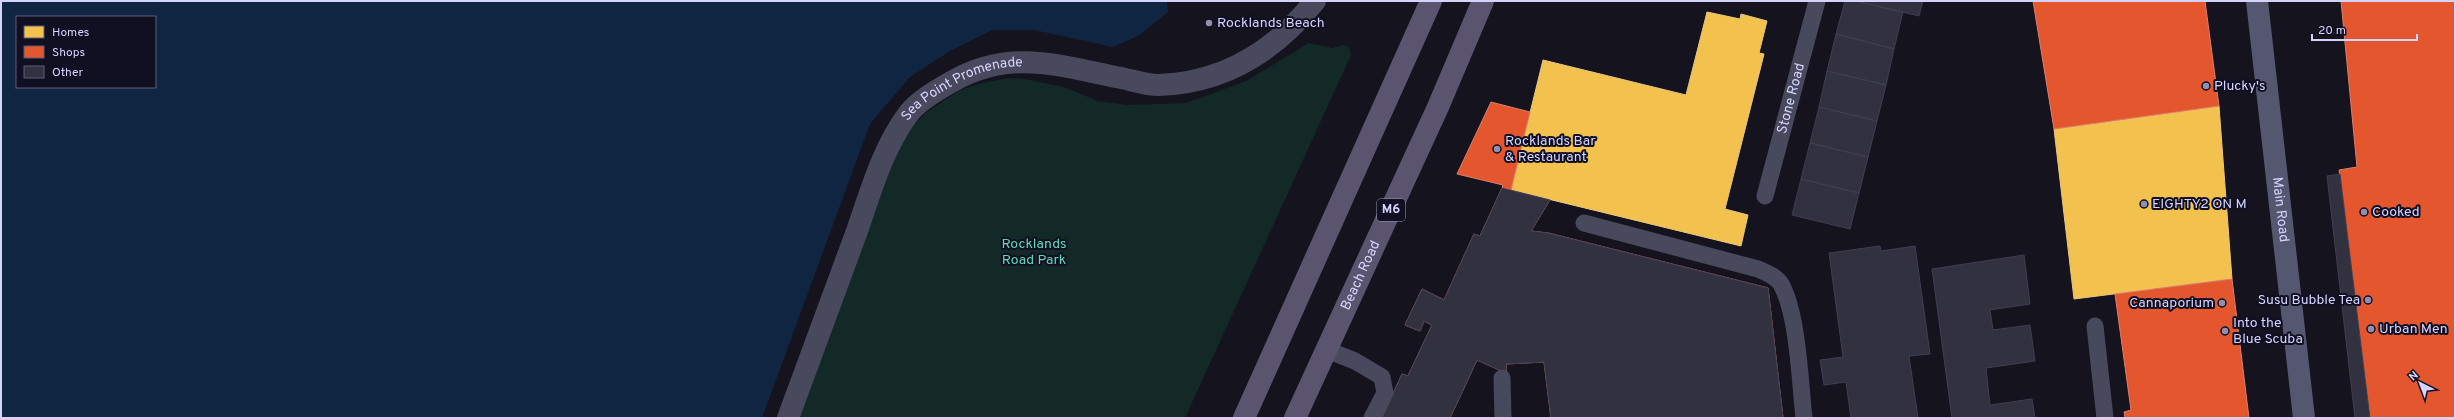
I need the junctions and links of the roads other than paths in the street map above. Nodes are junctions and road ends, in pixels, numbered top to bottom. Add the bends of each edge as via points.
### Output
1 (1314, 1) edge
2 (1431, 1) edge
3 (1483, 1) edge
4 (1817, 1) edge
5 (2257, 1) edge
6 (1765, 196) dead end
7 (1584, 223) dead end
8 (2095, 326) dead end
9 (1327, 350) junction
10 (1502, 378) dead end
11 (788, 418) edge
12 (1244, 418) edge
13 (1296, 418) edge
14 (1372, 418) edge
15 (1503, 418) edge
16 (1804, 418) edge
17 (2105, 418) edge
18 (2304, 418) edge

1 - 11 street, Sea Point Promenade via 1273,43 1239,67 1203,79 1157,85 1037,61 999,64 966,74 938,89 910,112 891,141
2 - 12 main road
3 - 9 main road, Beach Road / M6 via 1438,107
4 - 6 lane, Stone Road
5 - 18 main road, Main Road
7 - 16 lane via 1758,269 1771,275 1780,283 1796,340
8 - 17 lane
9 - 13 main road, Beach Road / M6
9 - 14 lane via 1356,361 1382,378 1385,393
10 - 15 lane

